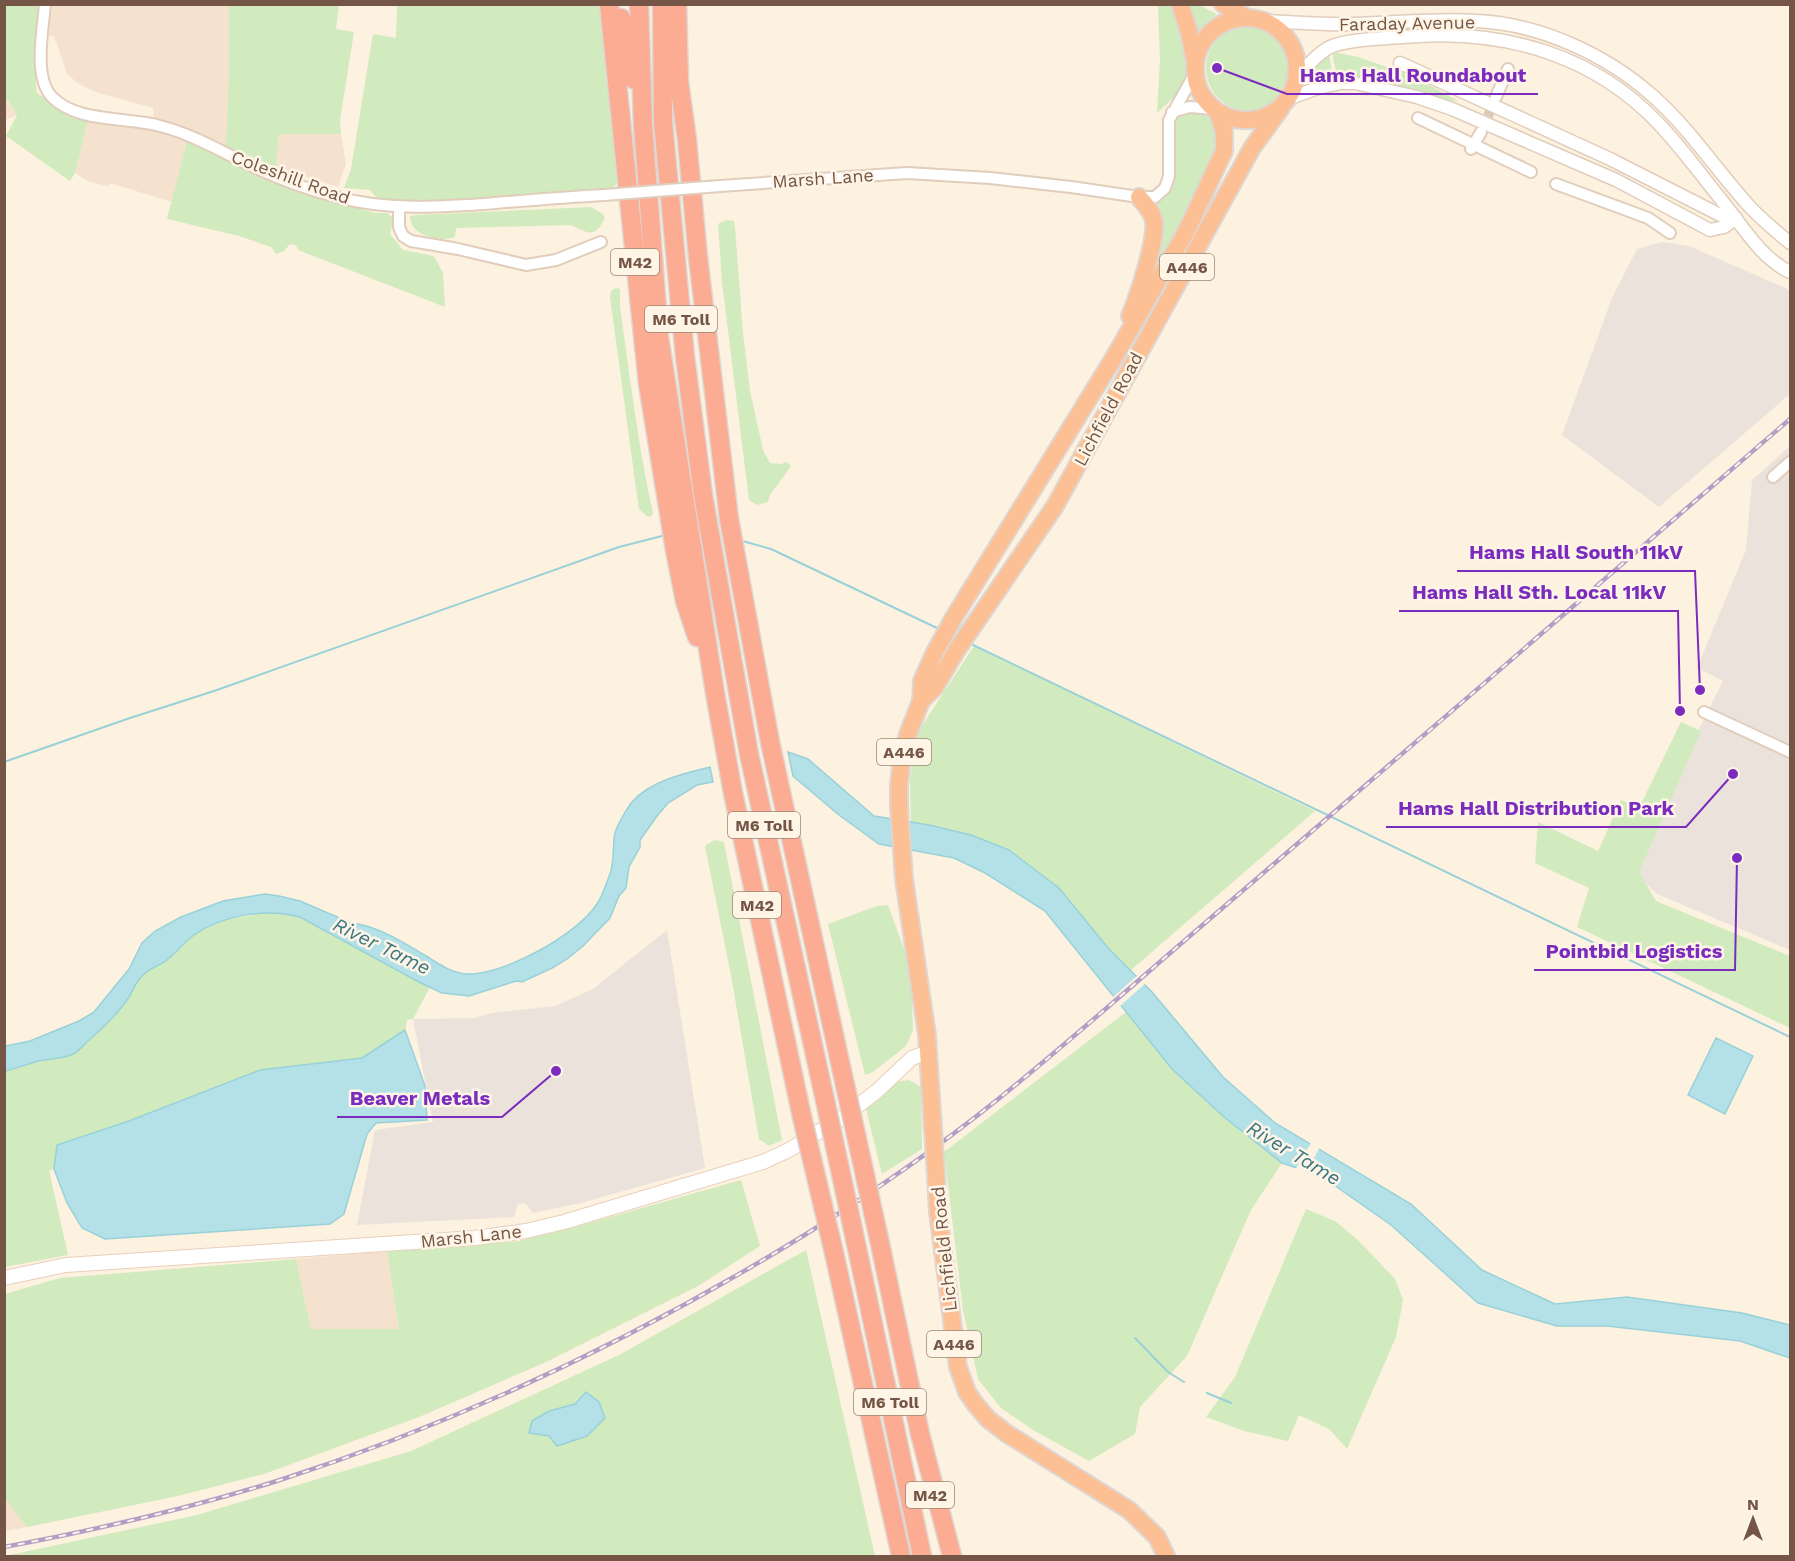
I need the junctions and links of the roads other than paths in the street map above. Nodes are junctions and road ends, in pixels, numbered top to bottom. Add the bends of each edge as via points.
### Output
1 (45, 4) edge
2 (609, 4) edge
3 (619, 4) edge
4 (639, 4) edge
5 (662, 4) edge
6 (677, 4) edge
7 (686, 4) edge
8 (1180, 4) edge
9 (1223, 4) edge
10 (1247, 18) junction
11 (1264, 21) junction
12 (1400, 63) dead end
13 (1508, 69) dead end
14 (1195, 70) junction
15 (1298, 76) junction
16 (1494, 101) junction
17 (1285, 103) junction
18 (1216, 111) junction
19 (1173, 112) junction
20 (1418, 118) dead end
21 (643, 125) junction
22 (1483, 127) junction
23 (687, 140) junction
24 (1472, 147) junction
25 (1531, 172) dead end
26 (1556, 184) dead end
27 (1139, 197) junction
28 (399, 206) junction
29 (1734, 220) junction
30 (1670, 233) dead end
31 (601, 242) dead end
32 (1791, 243) edge
33 (1791, 272) edge
34 (1115, 356) junction
35 (1791, 462) edge
36 (1773, 477) dead end
37 (678, 518) junction
38 (921, 700) junction
39 (1704, 712) dead end
40 (1791, 752) edge
41 (928, 1059) junction
42 (4, 1278) edge
43 (921, 1434) junction
44 (901, 1557) edge
45 (922, 1557) edge
46 (942, 1557) edge
47 (952, 1557) edge
48 (1166, 1557) edge

1 - 28 street, Coleshill Road via 42,75 48,91 62,105 90,115 162,126 254,167 337,197
2 - 37 highway, M42 via 648,384
3 - 21 highway, M42
4 - 21 highway
5 - 45 highway, M6 Toll, bridge via 668,190 685,357 712,547 749,754
6 - 23 highway, M42
7 - 23 highway
8 - 14 highway
9 - 10 highway
10 - 11 highway
10 - 14 highway via 1229,21 1213,30 1200,46
11 - 15 highway via 1279,29 1293,47
11 - 32 street, Faraday Avenue via 1479,21 1518,26 1561,40 1612,67 1654,97 1751,208
12 - 16 street, Faraday Avenue
13 - 16 street
14 - 18 highway via 1204,98
14 - 19 street, Marsh Lane
15 - 17 highway
15 - 29 street, Faraday Avenue via 1329,47 1363,41 1443,35 1486,37 1528,45 1596,72 1631,99 1657,122
16 - 22 street via 1480,111
16 - 29 street, Faraday Avenue
17 - 18 highway via 1253,120 1234,119
17 - 22 street via 1322,87 1355,83 1452,109
17 - 38 highway, Lichfield Road / A446 via 1252,148 1055,506 935,687
18 - 19 street via 1191,106
18 - 34 highway, Lichfield Road / A446 via 1225,143 1216,171
19 - 27 street, Marsh Lane via 1168,126 1167,183 1158,195
20 - 24 street
21 - 37 highway, M42
22 - 24 street
22 - 29 street via 1616,180 1710,230
23 - 43 highway, M42, bridge via 735,553 770,742
24 - 25 street
26 - 30 street via 1648,218
27 - 28 street, Marsh Lane, bridge via 1025,182 907,173 465,205
27 - 34 highway via 1151,212 1154,230 1136,300
28 - 31 street via 399,227 411,241 526,265 566,257
29 - 33 street, Faraday Avenue via 1783,269
34 - 38 highway, Lichfield Road / A446 via 951,622 922,681
35 - 36 street
37 - 44 highway, M42, bridge via 685,601 715,693 802,1117
38 - 41 highway, Lichfield Road / A446 via 902,757 899,806 904,879
39 - 40 street
41 - 42 main road, Marsh Lane via 912,1058 846,1115 763,1162 564,1222 475,1238 66,1264
41 - 48 highway, Lichfield Road / A446, bridge via 955,1352 967,1392 988,1419 1006,1433 1129,1510 1157,1537
43 - 46 highway, M42
43 - 47 highway

